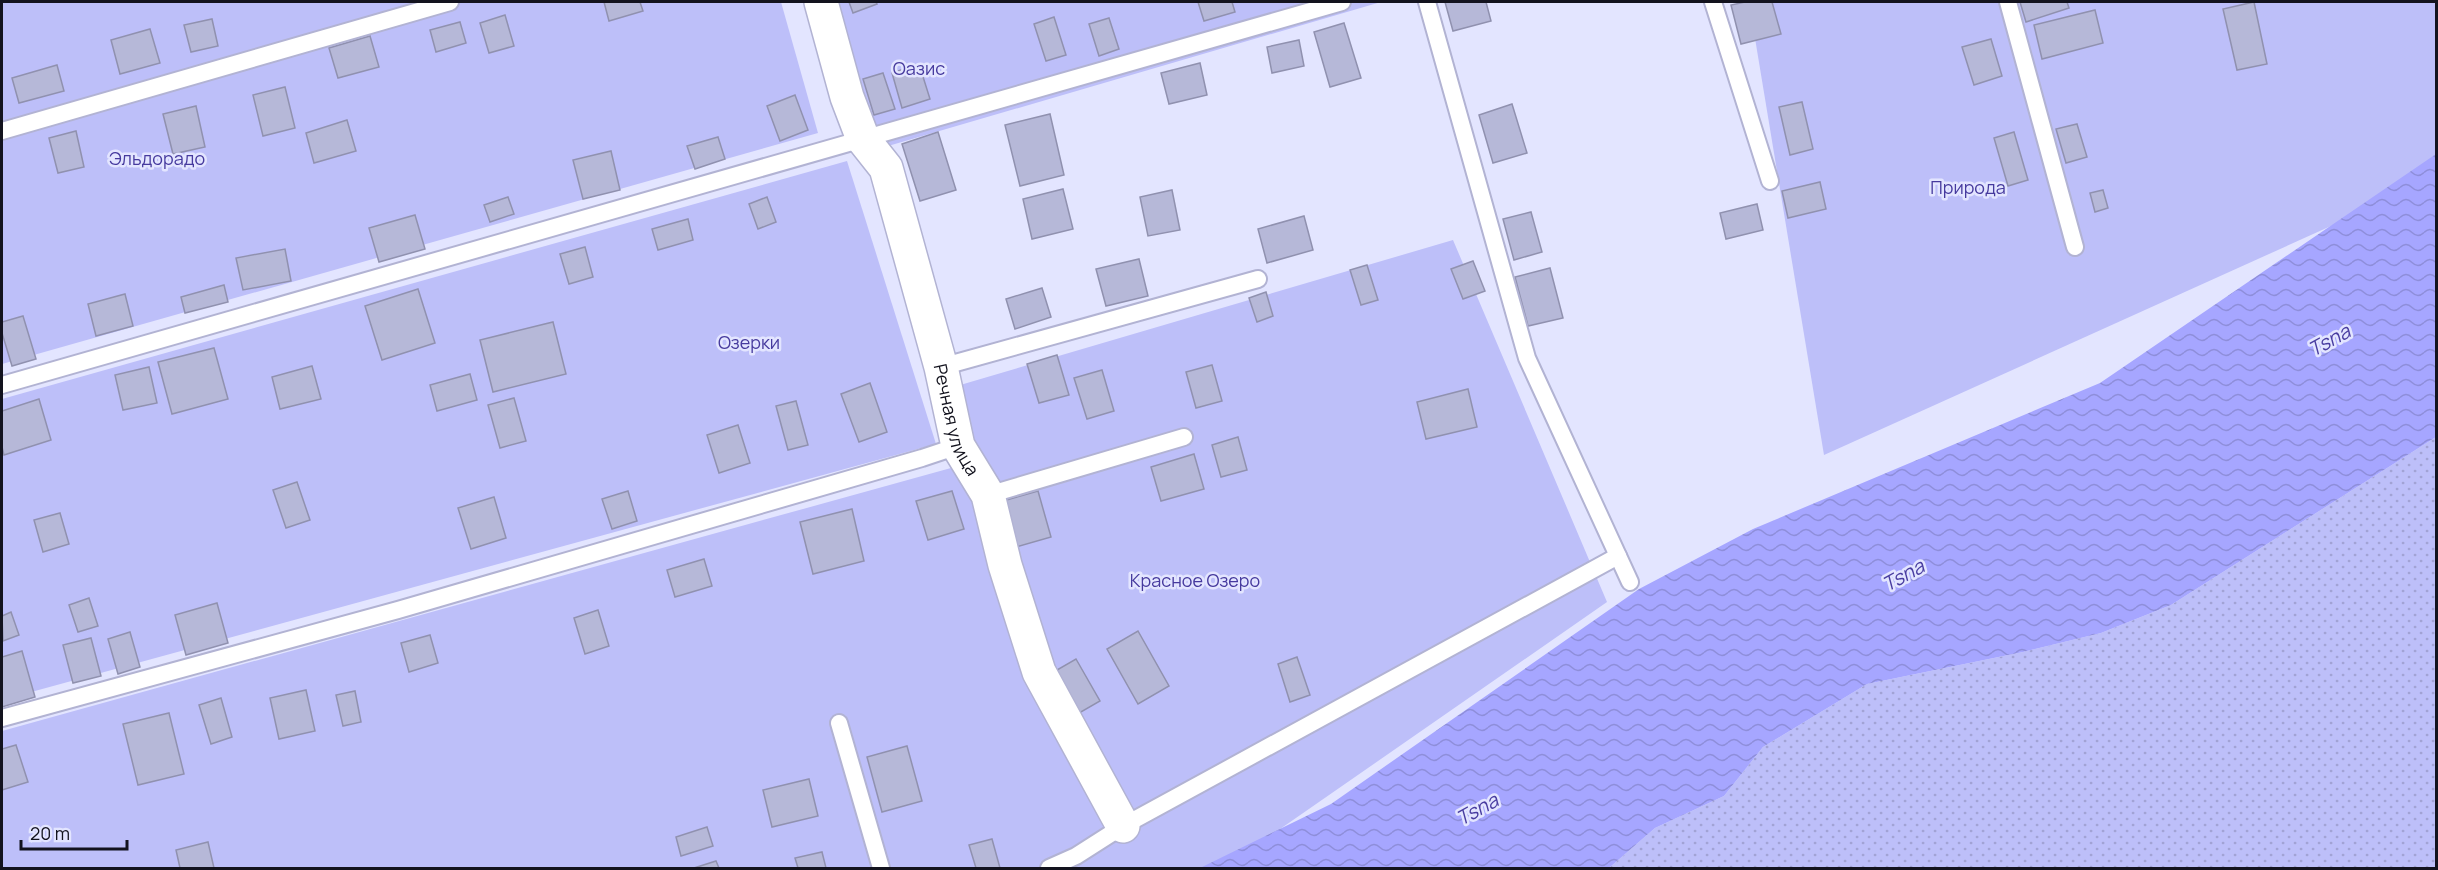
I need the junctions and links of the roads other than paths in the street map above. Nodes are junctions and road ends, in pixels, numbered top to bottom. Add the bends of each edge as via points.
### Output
1 (450, 2) edge
2 (821, 2) edge
3 (1342, 2) edge
4 (1427, 2) edge
5 (1713, 2) edge
6 (2008, 2) edge
7 (2, 131) edge
8 (863, 139) junction
9 (1770, 181) dead end
10 (2075, 247) dead end
11 (1258, 279) dead end
12 (941, 367) junction
13 (2, 385) edge
14 (1184, 437) dead end
15 (958, 446) junction
16 (988, 495) junction
17 (1618, 556) junction
18 (1630, 582) dead end
19 (2, 718) edge
20 (839, 723) dead end
21 (1123, 826) junction
22 (881, 868) edge
23 (1049, 868) edge

1 - 7 lane
2 - 8 street, Речная улица
3 - 8 lane
4 - 17 lane via 1527,358
5 - 9 lane
6 - 10 lane
8 - 12 street, Речная улица via 886,168
8 - 13 lane
11 - 12 lane
12 - 15 street, Речная улица
14 - 16 lane
15 - 16 street, Речная улица
15 - 19 lane via 398,610
16 - 21 street, Речная улица via 1005,565 1039,672
17 - 18 lane
17 - 21 lane
20 - 22 lane
21 - 23 lane

